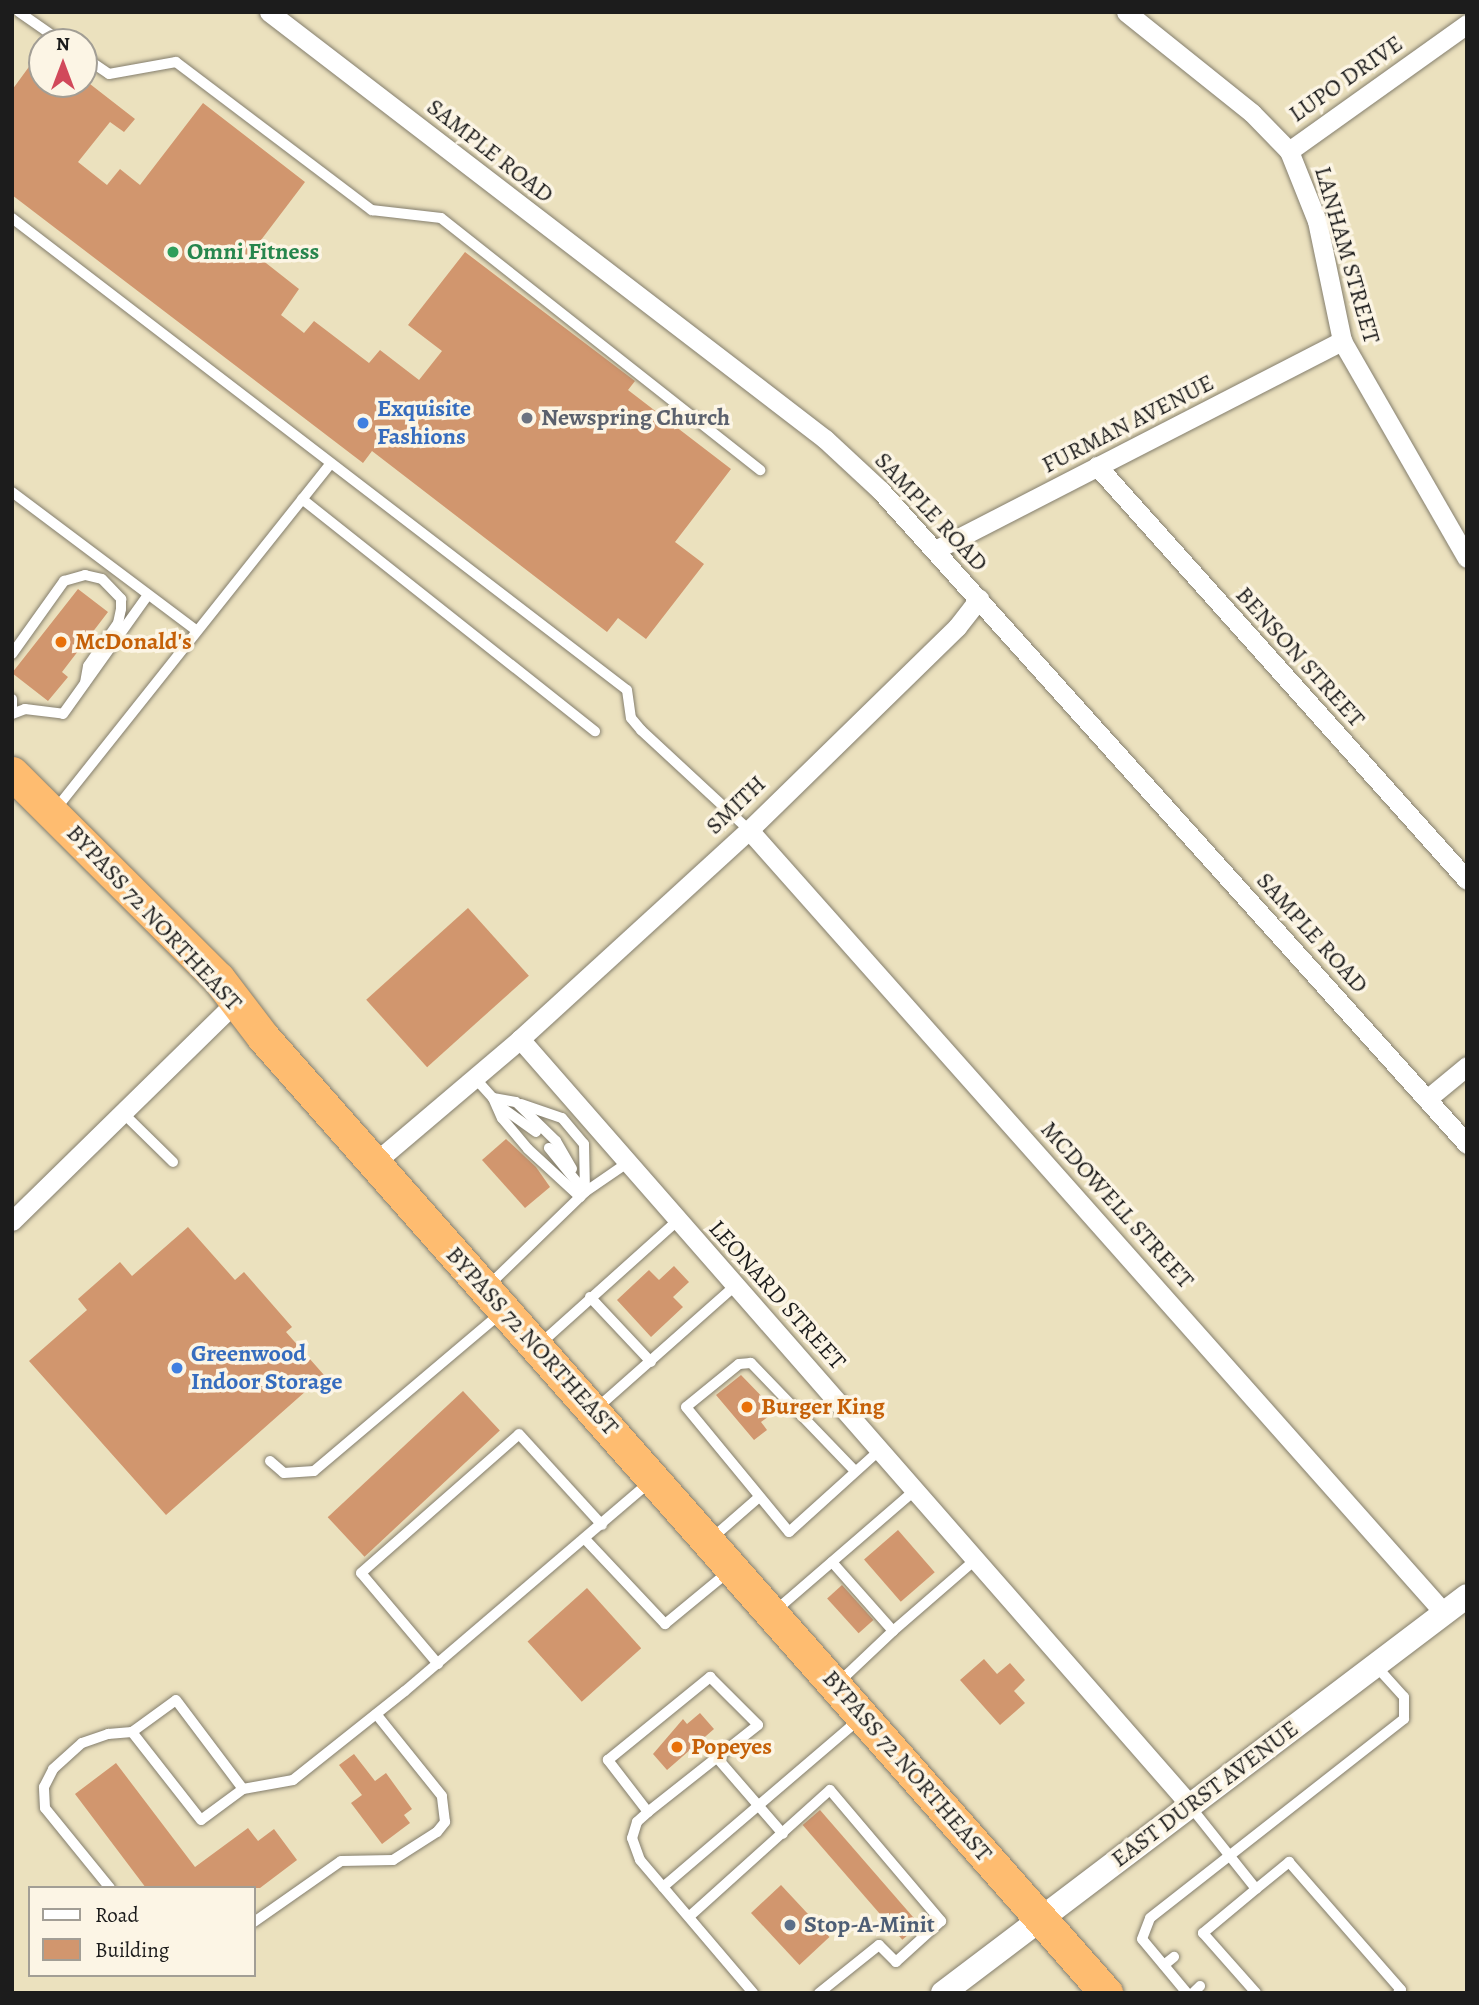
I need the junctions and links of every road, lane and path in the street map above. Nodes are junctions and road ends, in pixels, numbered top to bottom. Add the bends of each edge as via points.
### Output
1 (19, 12) edge
2 (269, 12) edge
3 (1126, 12) edge
4 (1467, 24) edge
5 (42, 28) edge
6 (98, 67) edge
7 (1289, 151) junction
8 (12, 218) edge
9 (1342, 341) junction
10 (331, 463) junction
11 (1097, 466) junction
12 (760, 470) dead end
13 (12, 492) edge
14 (302, 499) junction
15 (935, 550) junction
16 (1467, 558) edge
17 (148, 594) junction
18 (979, 599) junction
19 (197, 631) junction
20 (12, 654) edge
21 (85, 683) junction
22 (12, 699) edge
23 (12, 714) edge
24 (595, 731) dead end
25 (12, 773) edge
26 (54, 811) junction
27 (749, 830) junction
28 (1467, 880) edge
29 (236, 1002) junction
30 (520, 1039) junction
31 (1467, 1066) edge
32 (474, 1076) junction
33 (493, 1098) junction
34 (1427, 1099) junction
35 (516, 1102) junction
36 (123, 1113) junction
37 (536, 1132) dead end
38 (1467, 1144) edge
39 (549, 1148) dead end
40 (173, 1162) dead end
41 (374, 1163) junction
42 (627, 1163) junction
43 (582, 1195) junction
44 (678, 1220) junction
45 (12, 1222) edge
46 (735, 1286) junction
47 (590, 1297) junction
48 (495, 1300) junction
49 (537, 1346) junction
50 (651, 1362) junction
51 (595, 1410) junction
52 (881, 1449) junction
53 (270, 1461) dead end
54 (854, 1471) junction
55 (653, 1479) junction
56 (915, 1490) junction
57 (758, 1498) junction
58 (601, 1525) junction
59 (585, 1539) junction
60 (708, 1541) junction
61 (976, 1559) junction
62 (832, 1562) junction
63 (732, 1568) junction
64 (1467, 1596) edge
65 (772, 1614) junction
66 (1445, 1614) junction
67 (893, 1631) junction
68 (438, 1664) junction
69 (1375, 1665) junction
70 (836, 1685) junction
71 (376, 1714) junction
72 (864, 1717) junction
73 (132, 1732) junction
74 (718, 1759) junction
75 (243, 1789) junction
76 (759, 1804) junction
77 (1189, 1805) junction
78 (648, 1812) junction
79 (783, 1834) junction
80 (1229, 1856) junction
81 (108, 1886) edge
82 (663, 1887) junction
83 (1256, 1889) junction
84 (691, 1915) junction
85 (1041, 1918) junction
86 (256, 1921) edge
87 (1174, 1957) dead end
88 (1164, 1965) junction
89 (1187, 1974) dead end
90 (1178, 1982) junction
91 (753, 1993) edge
92 (819, 1993) edge
93 (943, 1993) edge
94 (1106, 1993) edge
95 (1186, 1993) edge
96 (1256, 1993) edge
97 (1398, 1993) edge

1 - 5 lane
2 - 15 street, SAMPLE ROAD via 825,439
3 - 7 street, LANHAM STREET via 1252,113
4 - 7 street, LUPO DRIVE
6 - 12 lane via 109,74 176,62 372,210 441,218
7 - 9 street, LANHAM STREET via 1317,221
8 - 10 lane
9 - 11 street, FURMAN AVENUE
9 - 16 street, LANHAM STREET
10 - 14 lane
10 - 27 lane via 627,690 631,718 641,730
11 - 15 street, FURMAN AVENUE
11 - 28 street, BENSON STREET
13 - 17 lane
14 - 19 lane
14 - 24 lane
15 - 18 street, SAMPLE ROAD
17 - 19 lane
17 - 21 lane
18 - 27 street, SMITH via 957,627
18 - 34 street, SAMPLE ROAD
19 - 26 lane
20 - 21 lane via 64,581 85,575 102,579 121,599 121,609 118,623 88,666
21 - 23 lane via 63,714 25,709
22 - 23 lane
25 - 26 highway, BYPASS 72 NORTHEAST
26 - 29 highway, BYPASS 72 NORTHEAST
27 - 30 street, SMITH
27 - 66 street, MCDOWELL STREET
29 - 36 street
29 - 41 highway, BYPASS 72 NORTHEAST
30 - 32 street, SMITH
30 - 42 street, LEONARD STREET
31 - 34 street
32 - 33 lane
32 - 41 street, SMITH
33 - 35 lane
33 - 37 lane
33 - 43 lane via 502,1118 528,1149
34 - 38 street, SAMPLE ROAD
35 - 43 lane via 556,1142
35 - 43 lane via 562,1118 584,1144
36 - 40 lane
36 - 45 street
39 - 43 lane
41 - 48 highway, BYPASS 72 NORTHEAST
42 - 43 lane
42 - 44 street, LEONARD STREET
43 - 48 lane via 529,1246
44 - 46 street, LEONARD STREET
44 - 47 lane
46 - 50 lane
46 - 52 street, LEONARD STREET
47 - 49 lane
47 - 50 lane
48 - 49 highway, BYPASS 72 NORTHEAST
48 - 53 lane via 314,1471 284,1473
49 - 51 highway, BYPASS 72 NORTHEAST
50 - 51 lane
51 - 55 highway, BYPASS 72 NORTHEAST
52 - 54 lane
52 - 56 street, LEONARD STREET
54 - 57 lane via 789,1531
54 - 57 lane via 751,1363 738,1364 686,1408
55 - 58 lane
55 - 60 highway, BYPASS 72 NORTHEAST
56 - 61 street, LEONARD STREET
56 - 62 lane
57 - 60 lane
58 - 59 lane
58 - 68 lane via 519,1434 361,1573
59 - 63 lane via 665,1624
59 - 68 lane
60 - 63 highway, BYPASS 72 NORTHEAST
61 - 67 lane
61 - 77 street, LEONARD STREET
62 - 65 lane
62 - 67 lane
63 - 65 highway, BYPASS 72 NORTHEAST
64 - 66 street, EAST DURST AVENUE
65 - 70 highway, BYPASS 72 NORTHEAST
66 - 69 street, EAST DURST AVENUE
67 - 70 lane
68 - 71 lane
69 - 77 street, EAST DURST AVENUE
69 - 80 lane via 1404,1697 1404,1720
70 - 72 highway, BYPASS 72 NORTHEAST
71 - 75 lane via 293,1780
71 - 86 lane via 442,1796 445,1822 393,1860 341,1861
72 - 76 lane
72 - 85 highway, BYPASS 72 NORTHEAST
73 - 75 lane via 201,1820
73 - 75 lane via 176,1700
73 - 81 lane via 82,1743 53,1769 44,1787 46,1808
74 - 76 lane
74 - 78 lane
74 - 78 lane via 758,1725 710,1677 608,1760
76 - 79 lane
76 - 82 lane
77 - 80 lane
77 - 85 street, EAST DURST AVENUE
78 - 82 lane via 637,1822 632,1838 640,1860
79 - 84 lane
79 - 92 lane via 830,1790 941,1921 896,1962 879,1945
80 - 83 lane
80 - 88 lane via 1150,1918 1142,1939
82 - 84 lane
83 - 96 lane via 1199,1936
83 - 97 lane via 1289,1862 1401,1990
84 - 91 lane
85 - 93 street, EAST DURST AVENUE
85 - 94 highway, BYPASS 72 NORTHEAST
87 - 88 lane
88 - 90 lane
89 - 90 lane
90 - 95 lane

